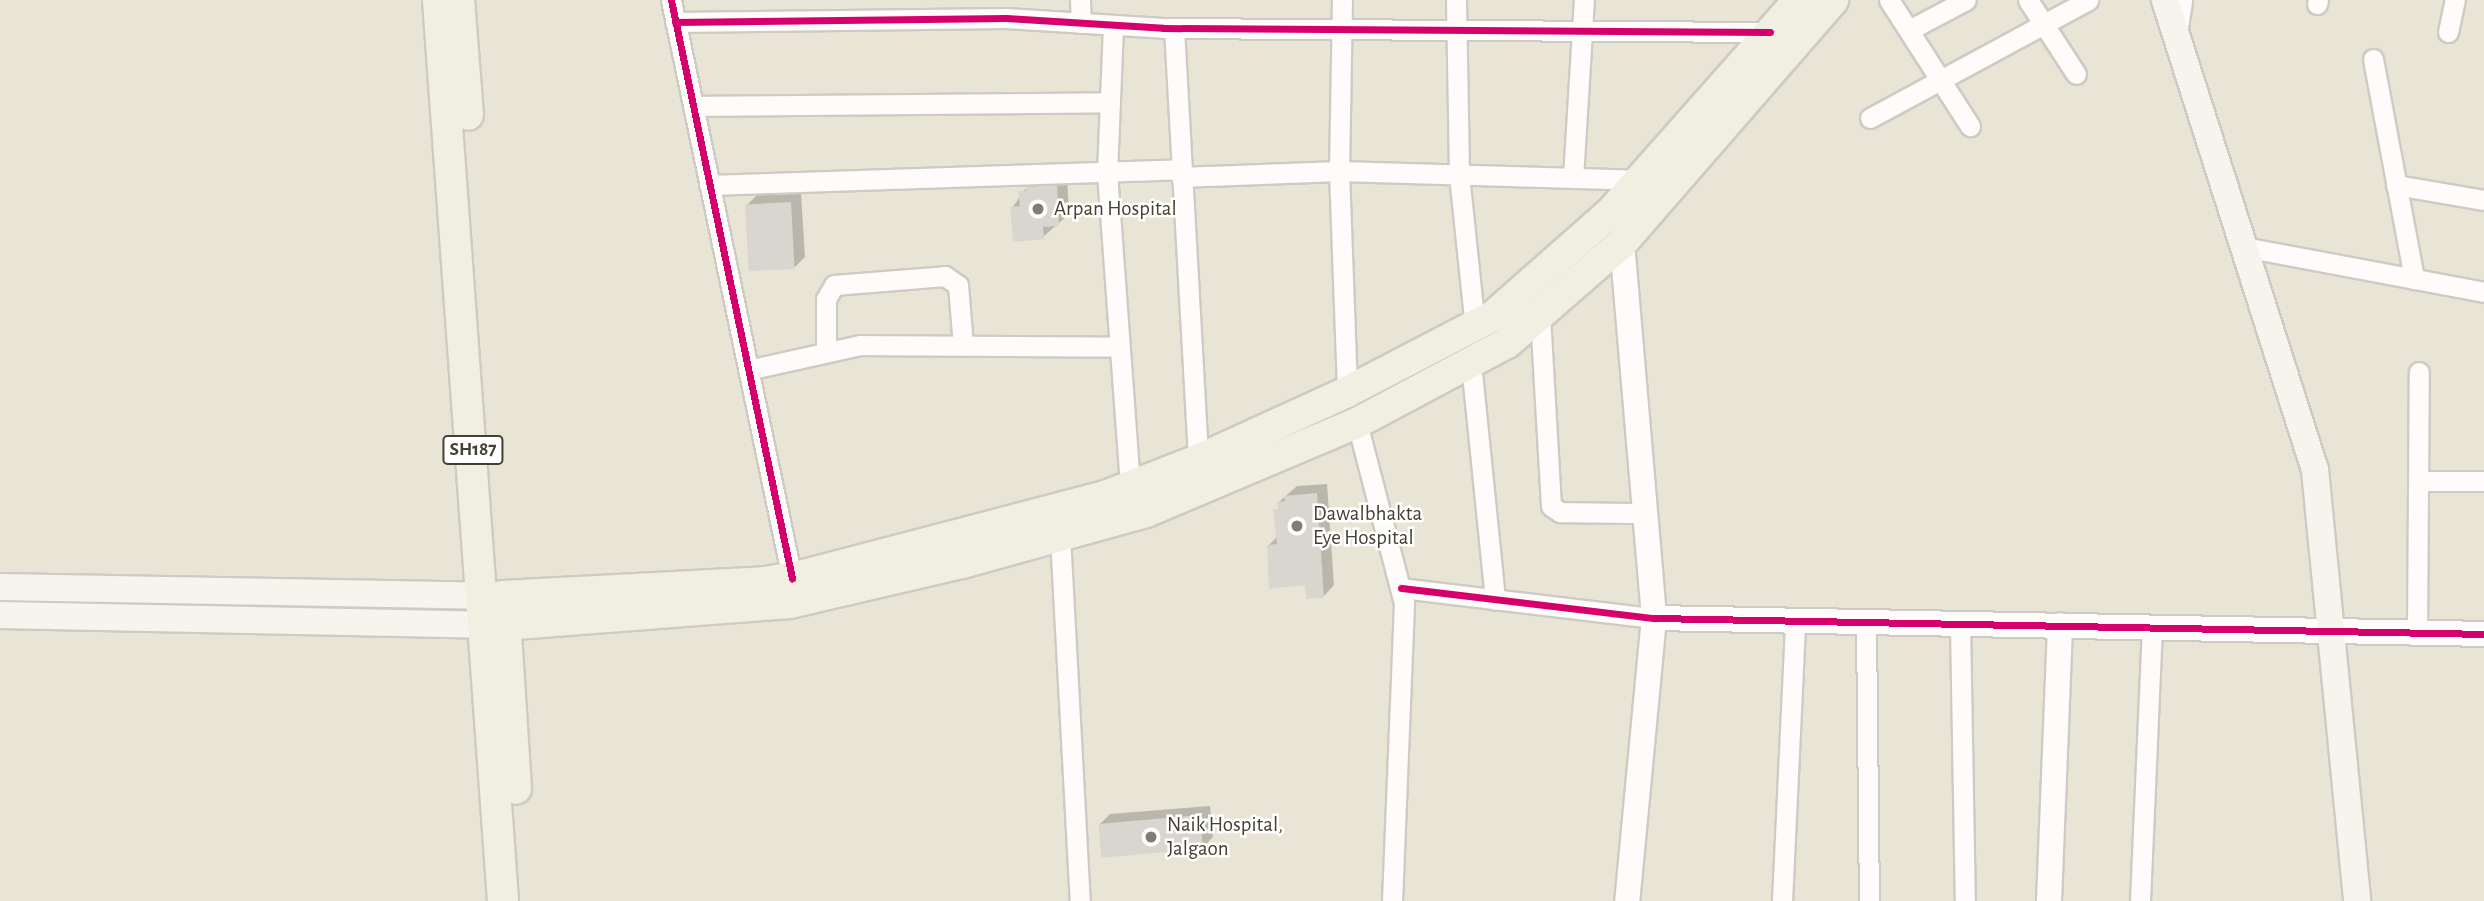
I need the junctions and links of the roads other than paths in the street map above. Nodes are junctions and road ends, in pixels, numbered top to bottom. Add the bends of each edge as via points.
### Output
1 (438, 0) edge
2 (459, 0) edge
3 (671, 0) edge
4 (1080, 0) edge
5 (1342, 0) edge
6 (1456, 0) edge
7 (1584, 0) edge
8 (1799, 0) edge
9 (1833, 0) edge
10 (1889, 0) edge
11 (1966, 0) edge
12 (2028, 0) edge
13 (2088, 0) edge
14 (2165, 0) edge
15 (2182, 0) edge
16 (2455, 0) edge
17 (675, 22) junction
18 (1081, 23) junction
19 (2044, 24) junction
20 (1113, 25) junction
21 (1341, 26) junction
22 (1174, 28) junction
23 (1455, 28) junction
24 (1583, 30) junction
25 (1909, 30) junction
26 (1770, 32) junction
27 (2448, 32) dead end
28 (2177, 37) junction
29 (452, 43) junction
30 (2374, 59) dead end
31 (2076, 74) dead end
32 (1942, 79) junction
33 (1110, 102) junction
34 (693, 106) junction
35 (1870, 118) dead end
36 (1970, 126) dead end
37 (1339, 171) junction
38 (1107, 172) junction
39 (1181, 173) junction
40 (1459, 175) junction
41 (1573, 178) junction
42 (1637, 180) junction
43 (709, 185) junction
44 (2396, 185) junction
45 (2484, 200) edge
46 (1622, 243) junction
47 (2244, 247) junction
48 (2414, 279) junction
49 (2484, 292) edge
50 (1540, 314) junction
51 (1475, 327) junction
52 (963, 346) junction
53 (1119, 347) junction
54 (826, 351) junction
55 (1471, 363) junction
56 (748, 370) junction
57 (2419, 372) dead end
58 (1347, 392) junction
59 (1357, 423) junction
60 (1198, 460) junction
61 (2418, 481) junction
62 (2484, 481) edge
63 (1129, 488) junction
64 (1645, 513) junction
65 (1060, 536) junction
66 (792, 578) junction
67 (0, 587) edge
68 (1401, 588) junction
69 (190, 590) junction
70 (1495, 600) junction
71 (494, 611) junction
72 (0, 615) edge
73 (1654, 618) junction
74 (192, 619) junction
75 (1795, 621) junction
76 (1866, 622) junction
77 (1960, 624) junction
78 (2060, 625) junction
79 (2152, 627) junction
80 (2331, 630) junction
81 (2417, 632) junction
82 (2484, 634) edge
83 (503, 901) edge
84 (522, 901) edge
85 (1080, 901) edge
86 (1392, 901) edge
87 (1627, 901) edge
88 (1782, 901) edge
89 (1870, 901) edge
90 (1965, 901) edge
91 (2049, 901) edge
92 (2140, 901) edge
93 (2357, 901) edge

1 - 29 main road, SH187
2 - 29 main road, SH187
3 - 17 street
4 - 18 street
5 - 21 street
6 - 23 street
7 - 24 street
8 - 26 main road
9 - 46 main road
10 - 25 street
11 - 25 street
12 - 19 street
13 - 19 street
14 - 28 main road
15 - 28 street
16 - 27 street
17 - 18 street via 1006,18
17 - 34 street
18 - 20 street
19 - 31 street
19 - 32 street
20 - 22 street
20 - 33 street
21 - 22 street
21 - 23 street
21 - 37 street
22 - 39 street
23 - 24 street
23 - 40 street
24 - 26 street
24 - 41 street
25 - 32 street
26 - 42 main road
28 - 47 main road
29 - 71 main road, SH187
30 - 44 street
32 - 35 street
32 - 36 street
33 - 34 street
33 - 38 street
34 - 43 street
37 - 39 street
37 - 40 street
37 - 58 street
38 - 39 street
38 - 43 street
38 - 53 street
39 - 60 street
40 - 41 street
40 - 51 street
41 - 42 street
42 - 51 main road via 1612,211
43 - 56 street
44 - 45 street
44 - 48 street
46 - 50 main road
46 - 64 street
47 - 48 street
47 - 80 main road via 2315,470
48 - 49 street
50 - 55 main road via 1507,343
50 - 64 street via 1551,506 1560,512
51 - 58 main road
52 - 53 street
52 - 54 street via 860,345
52 - 54 street via 958,285 945,275 834,285 826,299
53 - 63 street
54 - 56 street
55 - 59 main road
55 - 70 street
56 - 66 street
57 - 61 street
58 - 60 main road
59 - 65 main road via 1146,512
59 - 68 street
60 - 63 main road
61 - 62 street
61 - 81 street
63 - 66 main road
64 - 73 street
65 - 71 main road via 790,603
65 - 85 street
66 - 71 main road
67 - 69 main road
68 - 70 street
68 - 86 street
69 - 71 main road
69 - 74 main road
70 - 73 street
71 - 74 main road
71 - 83 main road, SH187
71 - 84 main road, SH187
72 - 74 main road
73 - 75 street
73 - 87 street
75 - 76 street
75 - 88 street
76 - 77 street
76 - 89 street
77 - 78 street
77 - 90 street
78 - 79 street
78 - 91 street
79 - 80 street
79 - 92 street
80 - 81 street
80 - 93 main road
81 - 82 street

